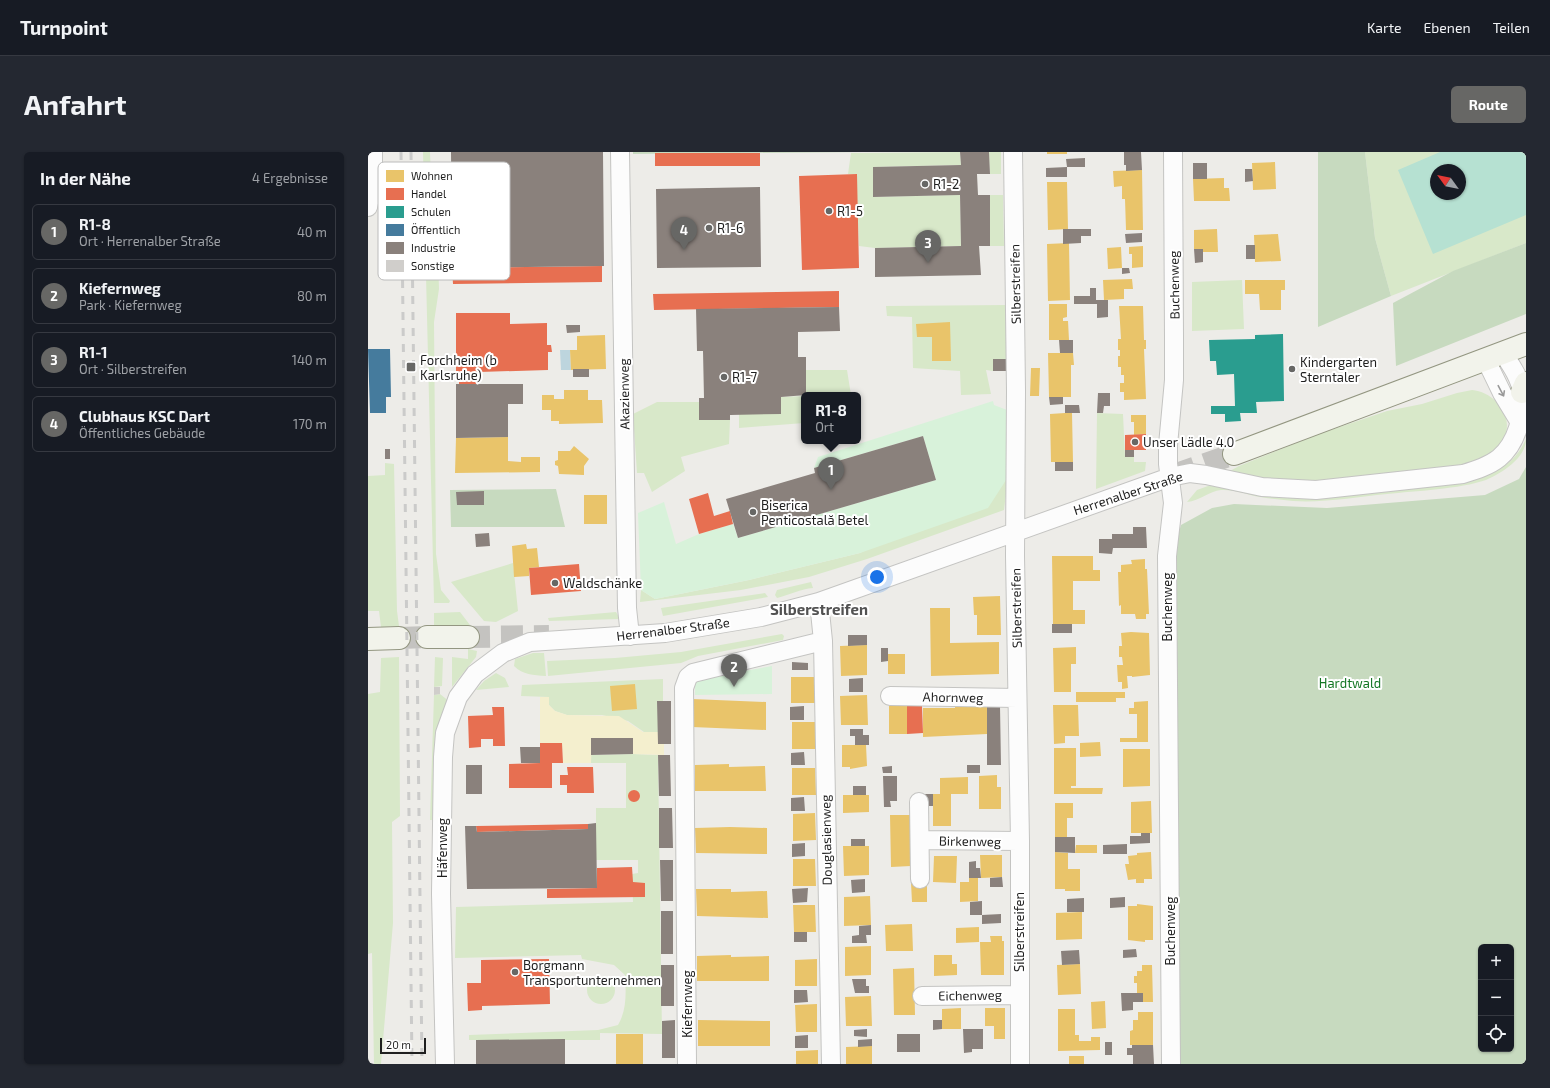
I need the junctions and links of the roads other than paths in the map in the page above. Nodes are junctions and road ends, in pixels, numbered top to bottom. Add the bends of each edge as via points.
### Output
1 (374, 152) edge
2 (620, 152) edge
3 (1013, 152) edge
4 (1173, 152) edge
5 (368, 207) edge
6 (1526, 344) edge
7 (1495, 357) junction
8 (1524, 388) edge
9 (1519, 421) junction
10 (1234, 454) tunnel mouth
11 (1170, 477) junction
12 (1015, 532) junction
13 (819, 609) junction
14 (468, 636) tunnel mouth
15 (630, 636) junction
16 (427, 637) tunnel mouth
17 (399, 638) tunnel mouth
18 (368, 639) edge
19 (823, 641) junction
20 (503, 653) joint
21 (890, 696) dead end
22 (1017, 698) junction
23 (919, 802) dead end
24 (920, 840) junction
25 (1020, 841) junction
26 (920, 879) dead end
27 (1019, 995) junction
28 (922, 996) dead end
29 (445, 1064) edge
30 (687, 1064) edge
31 (831, 1064) edge
32 (1020, 1064) edge
33 (1171, 1064) edge

1 - 5 street via 374,184
2 - 15 street, Akazienweg via 627,600
3 - 12 street, Silberstreifen
4 - 11 street, Buchenweg via 1174,380 1168,445
6 - 7 main road
7 - 8 street, Herrenalber Straße via 1517,376
7 -> 9 street via 1502,393
7 - 10 main road
8 - 9 street, Herrenalber Straße
9 - 11 street, Herrenalber Straße via 1513,441 1500,457 1480,468 1446,477 1316,490 1288,490 1195,474
11 - 12 street, Herrenalber Straße
11 - 33 street, Buchenweg via 1173,503 1167,556
12 - 13 street, Herrenalber Straße
12 - 22 street, Silberstreifen
13 - 15 street, Herrenalber Straße
13 - 19 street, Douglasienweg
14 - 16 main road
15 - 20 street, Herrenalber Straße via 530,642
17 - 18 main road
19 - 30 street, Kiefernweg via 693,673 688,677 684,688
19 - 31 street, Douglasienweg
20 - 29 street, Häfenweg via 475,674 458,697 445,733 442,819
21 - 22 street, Ahornweg
22 - 25 street, Silberstreifen
23 - 24 street, Birkenweg
24 - 25 street, Birkenweg
24 - 26 street, Birkenweg
25 - 27 street, Silberstreifen
27 - 28 street, Eichenweg
27 - 32 street, Silberstreifen

